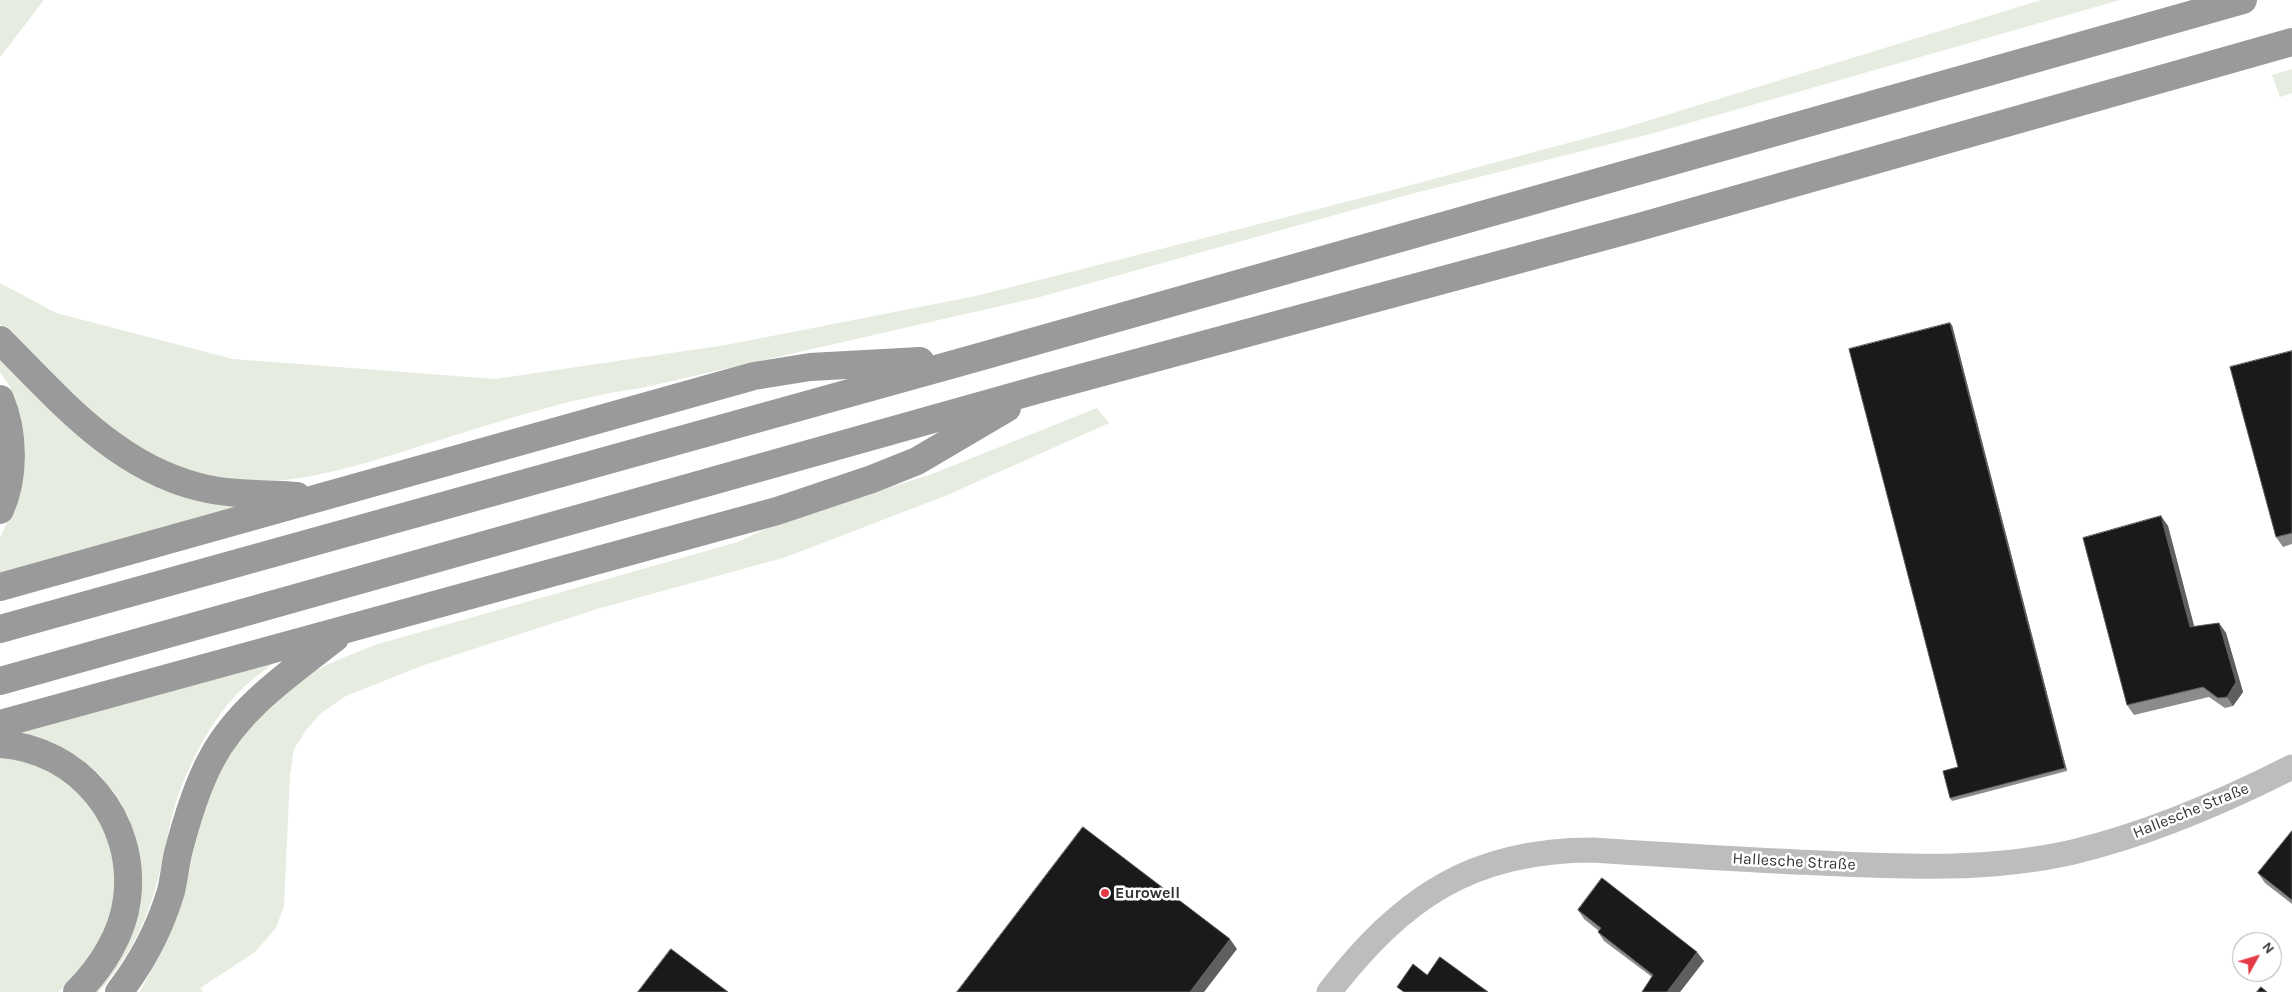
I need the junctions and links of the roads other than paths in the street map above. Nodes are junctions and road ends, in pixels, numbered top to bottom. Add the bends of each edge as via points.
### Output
1 (2243, 0) edge
2 (2292, 42) edge
3 (0, 340) edge
4 (972, 359) junction
5 (1040, 389) junction
6 (0, 399) edge
7 (318, 497) junction
8 (0, 510) edge
9 (0, 587) edge
10 (0, 629) edge
11 (346, 629) junction
12 (0, 680) edge
13 (0, 724) edge
14 (0, 744) edge
15 (2292, 767) edge
16 (77, 992) edge
17 (119, 992) edge
18 (1329, 992) edge

1 - 4 highway
2 - 5 highway via 1639,226
3 - 7 highway via 101,438 145,468 200,488
4 - 7 highway via 810,367 754,376
4 - 10 highway
5 - 11 highway via 917,461 872,479 777,511
5 - 12 highway
6 - 8 highway via 10,444 7,486
7 - 9 highway
11 - 13 highway
11 - 17 highway via 240,718 211,759 198,788 159,926 144,957
14 - 16 highway via 32,749 81,776 106,804 123,840 128,880 122,920 105,956
15 - 18 street, Hallesche Straße via 2203,809 2154,827 2073,852 2035,859 1909,867 1594,850 1567,850 1518,858 1465,874 1422,897 1379,932

